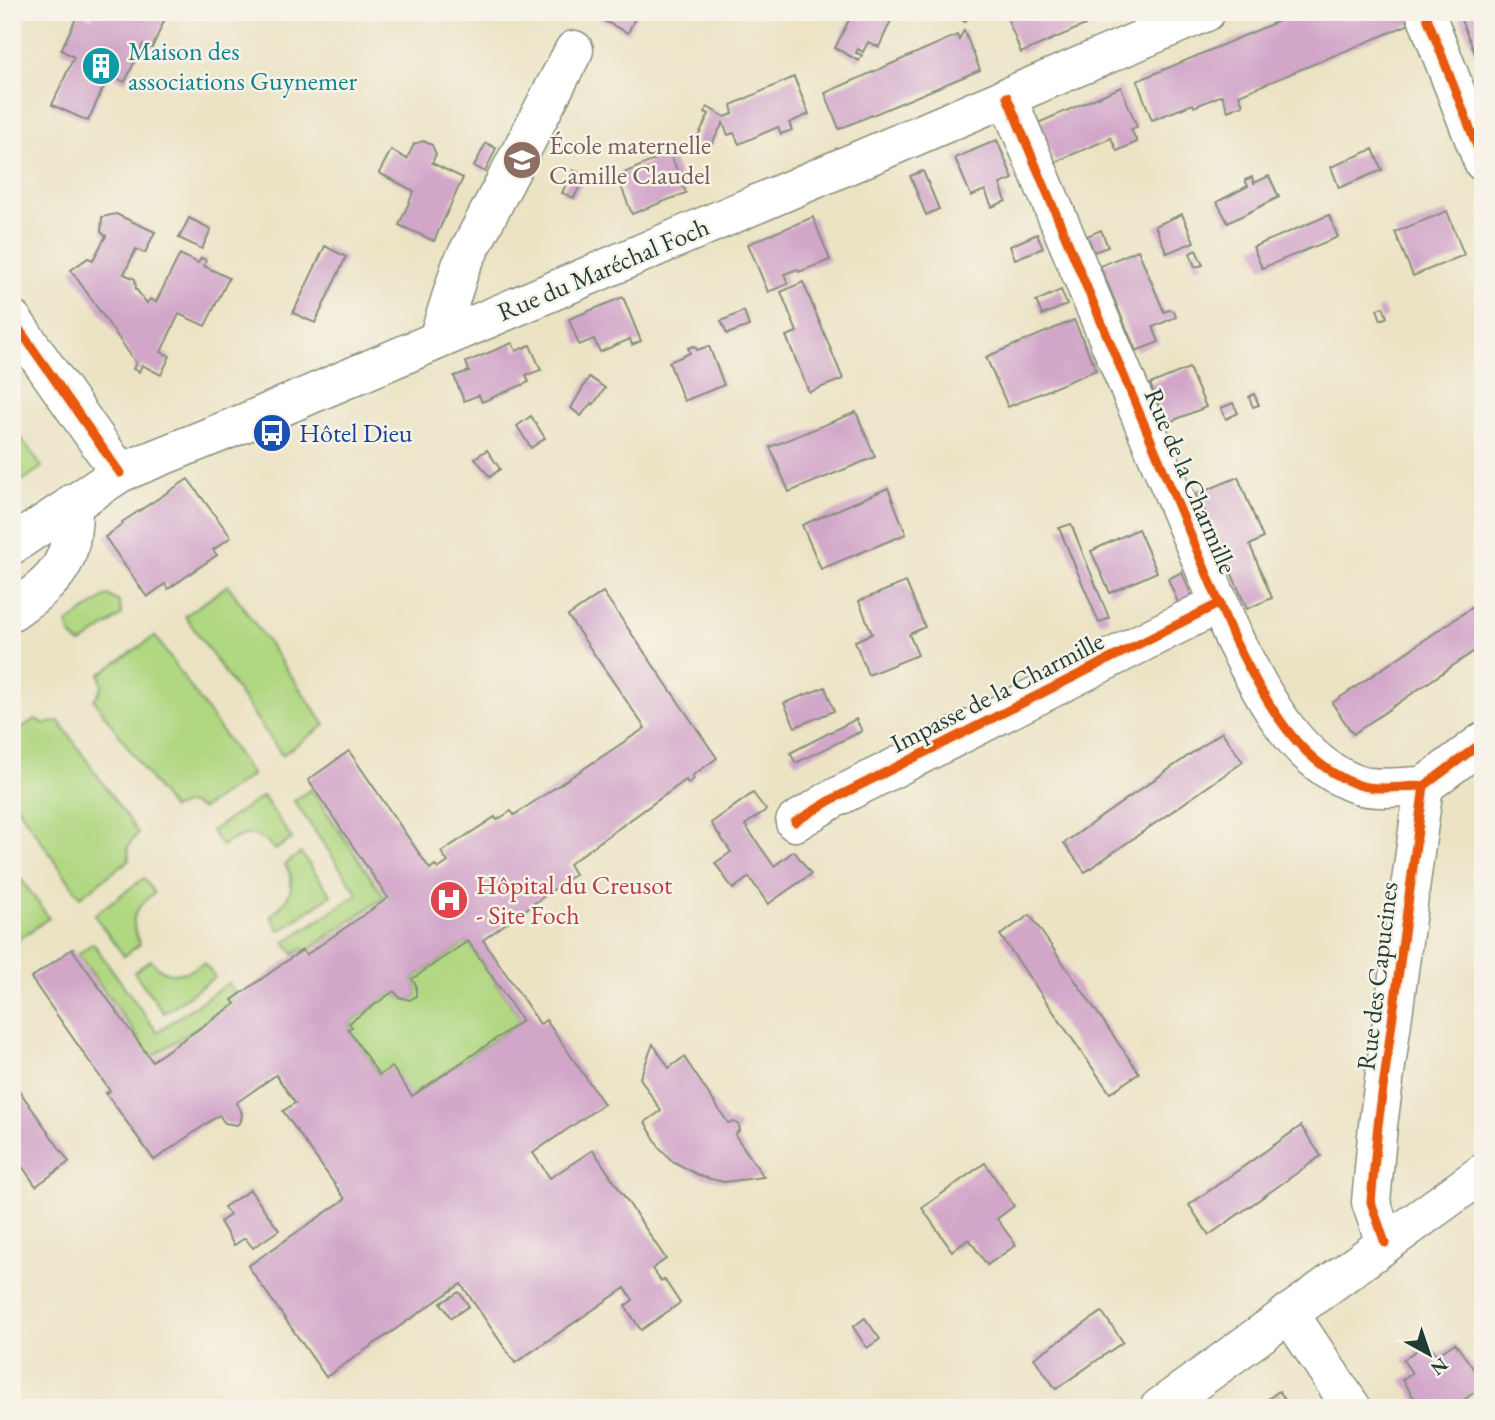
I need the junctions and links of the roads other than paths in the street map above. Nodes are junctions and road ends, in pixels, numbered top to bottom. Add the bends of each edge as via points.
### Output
1 (1206, 12) edge
2 (1425, 12) edge
3 (574, 50) dead end
4 (1007, 97) junction
5 (1483, 162) edge
6 (12, 318) edge
7 (438, 339) junction
8 (120, 473) junction
9 (73, 503) junction
10 (12, 545) edge
11 (1220, 603) junction
12 (12, 611) edge
13 (1483, 742) edge
14 (1424, 786) junction
15 (795, 822) dead end
16 (1483, 1173) edge
17 (1385, 1243) junction
18 (1289, 1314) junction
19 (1159, 1408) edge
20 (1352, 1408) edge

1 - 4 street, Rue du Maréchal Foch
2 - 5 street
3 - 7 street via 461,266
4 - 7 street, Rue du Maréchal Foch
4 - 11 street, Rue de la Charmille
6 - 8 street
7 - 8 street, Rue du Maréchal Foch
8 - 9 street, Rue du Maréchal Foch
9 - 10 street, Rue du Maréchal Foch
9 - 12 street via 73,530 63,564 55,578
11 - 14 street, Rue de la Charmille via 1256,680 1282,723 1312,757 1360,786
11 - 15 street, Impasse de la Charmille
13 - 14 street
14 - 17 street, Rue des Capucines via 1371,1202
16 - 17 street
17 - 18 street
18 - 19 street
18 - 20 street

